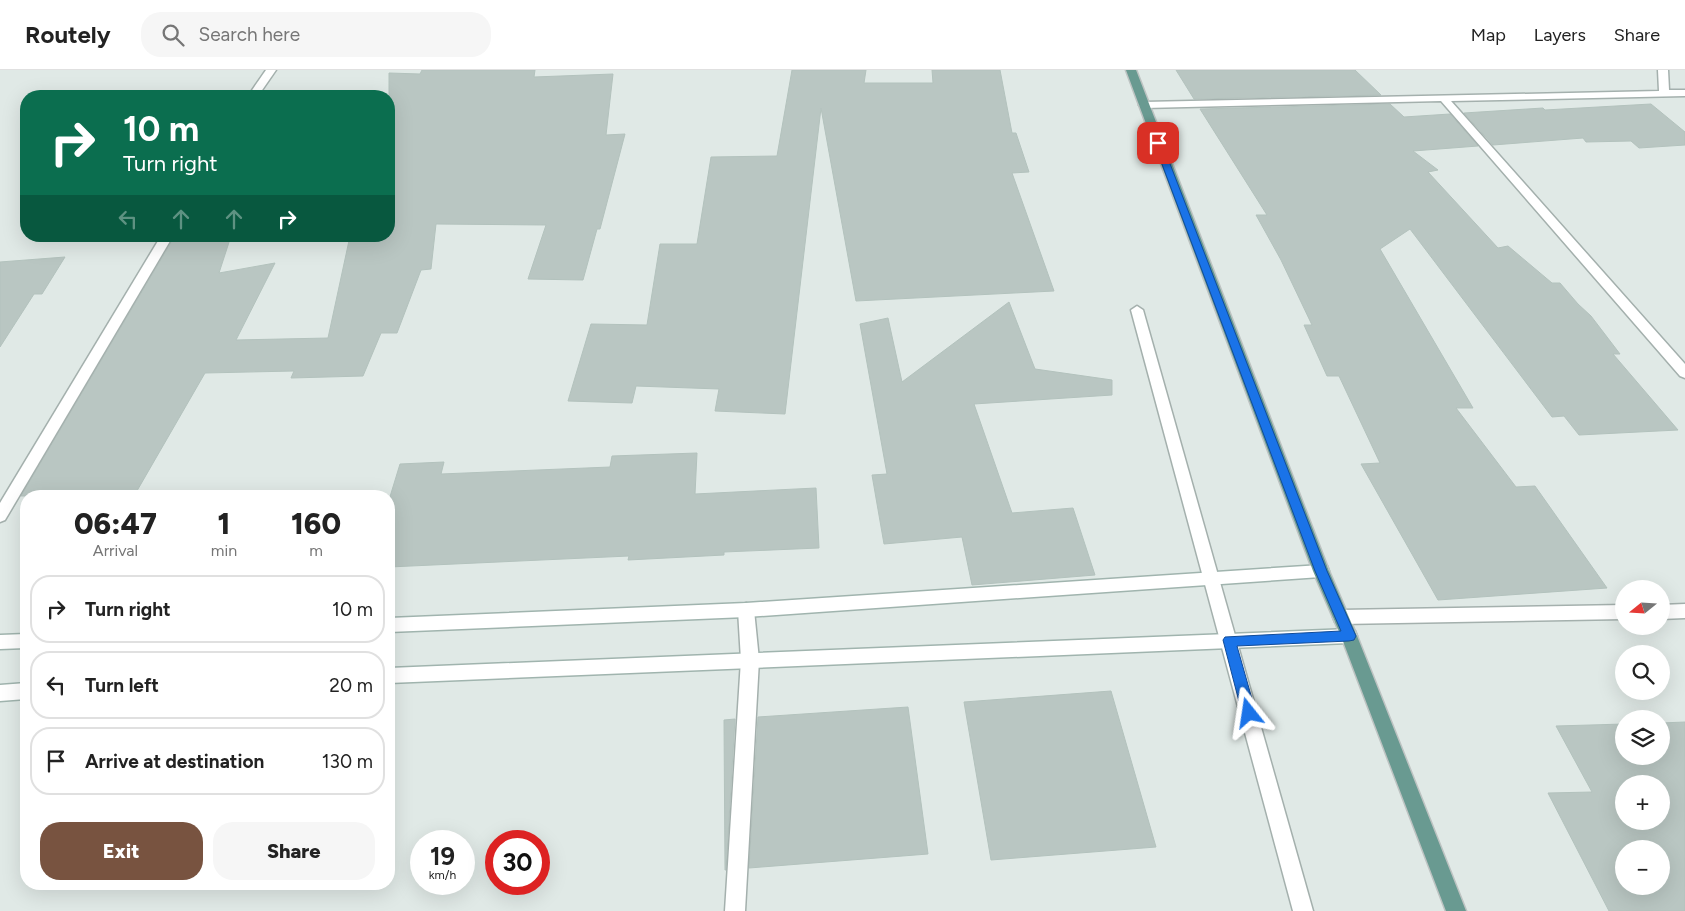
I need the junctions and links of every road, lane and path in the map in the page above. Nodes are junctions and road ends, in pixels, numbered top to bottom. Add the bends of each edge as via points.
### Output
1 (271, 70) edge
2 (1131, 70) edge
3 (1663, 70) edge
4 (257, 90) edge
5 (1685, 93) edge
6 (1664, 94) junction
7 (1444, 99) junction
8 (1144, 106) junction
9 (163, 242) edge
10 (1137, 310) dead end
11 (1685, 373) edge
12 (0, 516) edge
13 (1321, 571) junction
14 (1209, 579) junction
15 (746, 610) junction
16 (1685, 611) edge
17 (1615, 612) edge
18 (1670, 612) edge
19 (1341, 617) junction
20 (395, 625) edge
21 (1349, 636) junction
22 (1230, 640) junction
23 (20, 641) edge
24 (0, 642) edge
25 (750, 660) junction
26 (395, 676) edge
27 (20, 692) edge
28 (0, 693) edge
29 (735, 911) edge
30 (1303, 911) edge
31 (1456, 911) edge

1 - 4 street
2 - 8 main road
3 - 6 street
5 - 6 street
6 - 7 street
7 - 8 street
7 - 11 street
8 - 13 main road
9 - 12 street
10 - 14 street
13 - 14 street
13 - 19 main road
14 - 15 street
14 - 22 street
15 - 20 street
15 - 25 street
16 - 18 street
17 - 19 street
19 - 21 main road
21 - 22 street
21 - 31 main road
22 - 25 street
22 - 30 street
23 - 24 street
25 - 26 street
25 - 29 street
27 - 28 street

